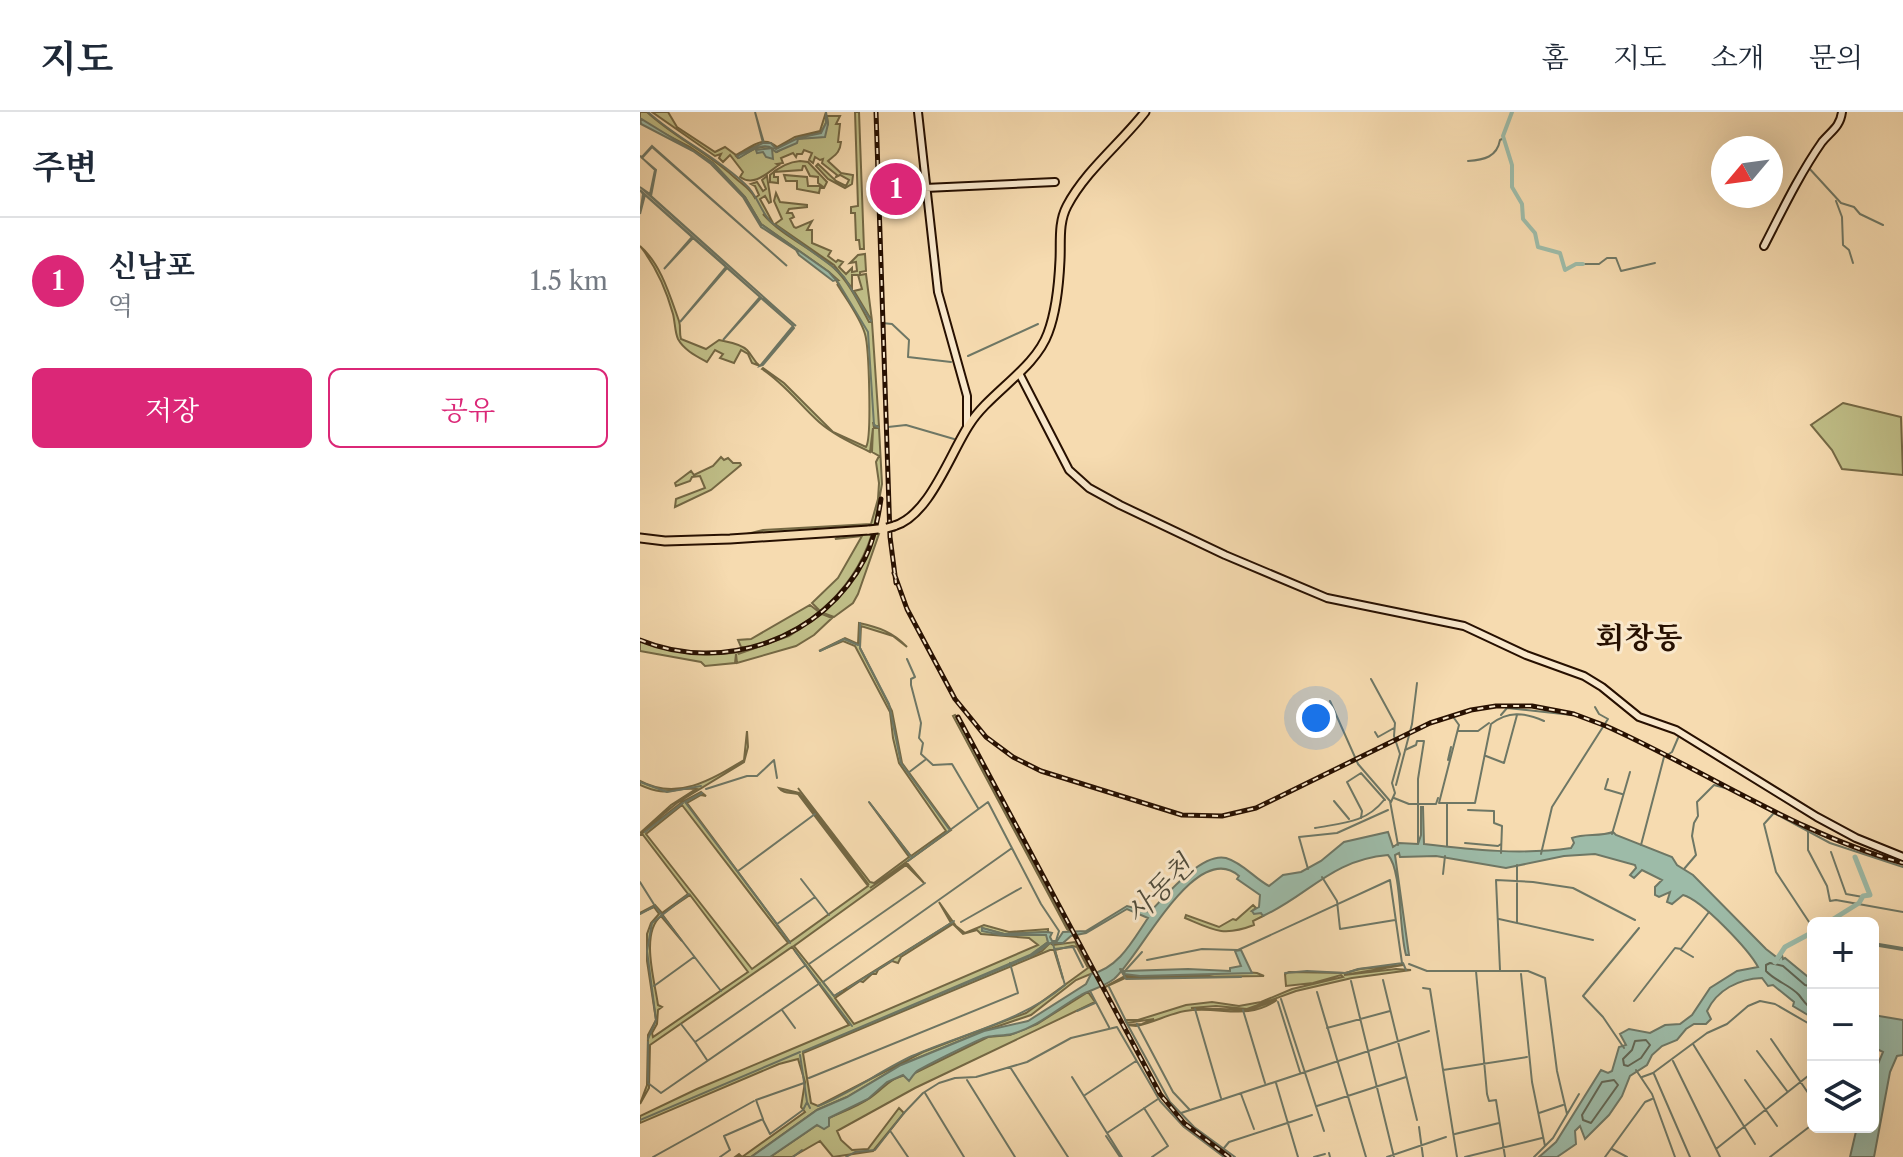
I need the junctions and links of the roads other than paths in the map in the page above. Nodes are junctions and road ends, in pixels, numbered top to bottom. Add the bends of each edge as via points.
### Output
1 (918, 112) edge
2 (1145, 112) edge
3 (1842, 112) edge
4 (1055, 182) dead end
5 (925, 188) junction
6 (1764, 246) dead end
7 (1019, 373) junction
8 (967, 427) junction
9 (640, 538) edge
10 (1903, 857) edge

1 - 5 main road
2 - 7 main road via 1065,211 1050,328
3 - 6 main road
4 - 5 main road
5 - 8 main road via 938,292 967,396
7 - 8 main road
7 - 10 main road via 1069,470 1120,505 1327,598 1464,626 1584,676 1639,717 1676,730 1817,817
8 - 9 main road via 920,508 911,518 882,528 717,539

